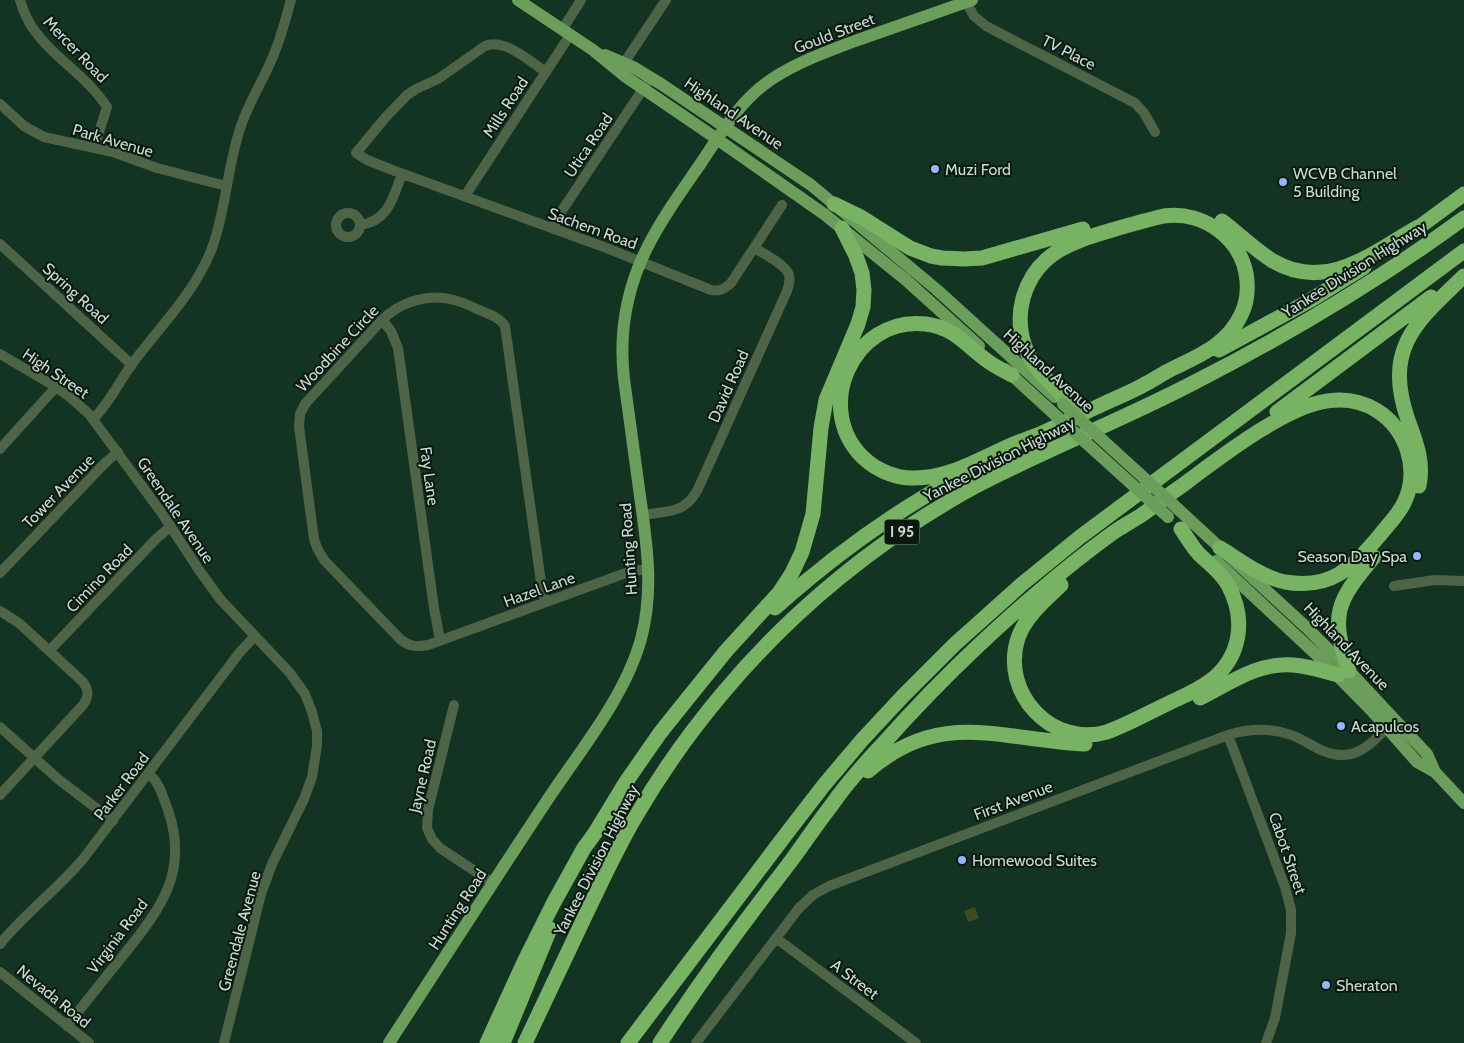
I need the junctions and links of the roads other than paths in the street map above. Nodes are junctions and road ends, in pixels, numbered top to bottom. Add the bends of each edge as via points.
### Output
1 (20, 0) edge
2 (291, 0) edge
3 (518, 0) edge
4 (581, 0) edge
5 (666, 0) edge
6 (969, 1) edge
7 (566, 32) junction
8 (593, 50) junction
9 (624, 63) junction
10 (546, 72) junction
11 (651, 78) junction
12 (643, 89) junction
13 (0, 104) edge
14 (726, 127) junction
15 (1155, 132) dead end
16 (717, 139) junction
17 (94, 148) junction
18 (402, 174) junction
19 (226, 186) junction
20 (1464, 194) edge
21 (465, 196) junction
22 (834, 204) junction
23 (782, 205) dead end
24 (1464, 218) edge
25 (360, 225) dead end
26 (1418, 227) junction
27 (842, 228) junction
28 (553, 229) junction
29 (0, 244) edge
30 (754, 248) junction
31 (1464, 251) edge
32 (640, 262) junction
33 (1464, 275) edge
34 (382, 320) junction
35 (0, 354) edge
36 (132, 365) junction
37 (1012, 375) junction
38 (1147, 383) junction
39 (56, 387) junction
40 (1060, 406) junction
41 (1075, 416) joint
42 (93, 420) junction
43 (1040, 434) junction
44 (1237, 444) junction
45 (0, 449) edge
46 (118, 452) junction
47 (1173, 513) junction
48 (643, 515) junction
49 (1142, 515) junction
50 (171, 526) junction
51 (1181, 529) junction
52 (1220, 548) junction
53 (649, 569) junction
54 (0, 574) edge
55 (1464, 581) edge
56 (1394, 586) dead end
57 (545, 602) junction
58 (0, 611) edge
59 (255, 636) junction
60 (440, 640) junction
61 (49, 651) junction
62 (1343, 673) junction
63 (708, 674) junction
64 (454, 705) dead end
65 (1391, 723) junction
66 (0, 727) edge
67 (1228, 735) junction
68 (34, 759) junction
69 (149, 774) junction
70 (0, 795) edge
71 (1463, 800) edge
72 (113, 821) junction
73 (818, 825) junction
74 (596, 833) junction
75 (493, 883) junction
76 (776, 938) junction
77 (0, 944) edge
78 (0, 972) edge
79 (667, 992) junction
80 (67, 1026) junction
81 (89, 1043) edge
82 (224, 1043) edge
83 (389, 1043) edge
84 (487, 1043) edge
85 (503, 1043) edge
86 (525, 1043) edge
87 (628, 1043) edge
88 (642, 1043) edge
89 (660, 1043) edge
90 (696, 1043) edge
91 (916, 1043) edge
92 (1266, 1043) edge

1 - 17 street, Mercer Road via 29,22 44,42 92,87 108,107
2 - 19 street via 271,61 248,106 236,140
3 - 7 main road, Highland Avenue
4 - 7 street, Mills Road
5 - 9 street
6 - 14 main road, Gould Street via 792,67 756,91
6 - 15 street, TV Place via 974,16 986,26 1135,103
7 - 8 main road, Highland Avenue
7 - 10 street, Mills Road
8 - 9 main road, Highland Avenue
8 - 12 main road, Highland Avenue
9 - 11 main road, Highland Avenue
10 - 18 street, Sachem Road via 502,45 493,44 407,95 356,153
10 - 21 street, Mills Road
11 - 12 street, Utica Road
11 - 14 main road, Highland Avenue
12 - 16 main road, Highland Avenue
12 - 28 street, Utica Road
13 - 17 street, Park Avenue via 24,126 44,137
14 - 16 main road, Hunting Road
14 - 22 main road, Highland Avenue
16 - 27 main road, Highland Avenue
16 - 32 main road, Hunting Road via 658,228
17 - 19 street, Park Avenue
18 - 21 street, Sachem Road
18 - 25 street via 387,210 372,222
19 - 36 street via 212,248 193,287
20 - 26 highway
21 - 28 street, Sachem Road
22 - 26 highway via 910,248 931,256 959,260 988,256 1172,206 1190,207 1212,214 1272,260 1306,272 1326,272 1357,263
22 - 40 main road, Highland Avenue via 936,289
23 - 30 street, Sachem Road
24 - 86 highway, Yankee Division Highway / I 95 via 1369,283 1272,341 1180,390 951,500 883,545 818,597 737,676 660,778 614,856
26 - 38 highway via 1369,264 1302,305 1202,360
27 - 37 main road, Highland Avenue
27 - 63 highway via 861,267 864,302 825,406 810,530 783,587
28 - 32 street, Sachem Road
29 - 36 street, Spring Road
30 - 32 street, Sachem Road via 731,283 717,291
30 - 48 street, David Road via 788,272 787,290 693,498 678,509
31 - 79 highway via 1092,528 972,628 903,696 844,762
32 - 48 main road, Hunting Road via 626,311 622,346
33 - 44 highway
33 - 62 highway via 1422,318 1410,334 1403,354 1400,390 1419,453 1420,482 1407,517 1356,578 1342,601 1338,629
34 - 57 street, Woodbine Circle via 406,304 435,298 460,302 495,316 503,323
34 - 60 street, Fay Lane via 397,344
34 - 60 street, Woodbine Circle via 300,414 314,539 324,560 402,640 418,647
35 - 39 street, High Street
36 - 42 street
37 - 40 main road, Highland Avenue
37 - 43 highway via 988,362 945,329 923,324 897,326 871,340 851,364 840,396 844,426 867,461 883,471 909,478 952,471
38 - 40 highway via 1220,343 1234,328 1244,308 1248,283 1240,255 1228,238 1196,218 1164,216 1081,239 1055,252 1036,271 1021,306 1022,335 1033,363 1061,394
38 - 43 highway
39 - 42 street, High Street
39 - 45 street
40 - 41 highway, bridge
40 - 47 main road, Highland Avenue, bridge
41 - 47 main road, Highland Avenue, bridge
42 - 46 street, Greendale Avenue
43 - 63 highway via 936,490 857,541 785,600
44 - 49 highway
44 - 52 highway via 1309,405 1334,400 1357,402 1383,415 1398,432 1410,458 1410,483 1404,503 1393,520 1356,563 1332,578 1310,583 1280,581
46 - 50 street, Greendale Avenue
46 - 54 street, Tower Avenue
47 - 51 main road, Highland Avenue
47 - 52 main road, Highland Avenue
48 - 53 main road, Hunting Road
49 - 51 highway via 1057,589 1027,621 1019,636 1014,658 1020,689 1034,711 1060,730 1089,735 1115,729 1203,686 1227,662 1239,632 1236,605 1221,576
49 - 73 highway via 1056,578 958,665 867,762
50 - 59 street, Greendale Avenue via 220,599
50 - 61 street, Cimino Road
51 - 62 main road, Highland Avenue
52 - 62 main road, Highland Avenue via 1296,617
53 - 57 street, Hazel Lane via 629,572
53 - 75 main road, Hunting Road via 644,627 624,683
55 - 56 street via 1434,580
57 - 60 street, Hazel Lane
58 - 61 street via 19,623
59 - 69 street, Parker Road
59 - 82 street, Greendale Avenue via 305,694 317,731 317,746 307,792 261,894
61 - 68 street via 83,682 88,693 83,705
62 - 65 main road, Highland Avenue
62 - 73 highway via 1295,665 1259,668 1125,735 1098,743 971,732 927,737 904,746 877,764
63 - 74 highway via 656,739
64 - 75 street, Jayne Road via 428,810 427,828 440,848
65 - 67 street, First Avenue via 1365,748 1348,755 1326,752 1273,730
65 - 71 main road, Highland Avenue via 1427,754 1436,772
66 - 68 street
67 - 76 street, First Avenue via 829,886 803,904
67 - 92 street, Cabot Street via 1291,910 1290,941 1276,1018
68 - 70 street
68 - 72 street
69 - 72 street, Parker Road
69 - 80 street, Virginia Road via 159,786 172,825 176,851 172,878 152,918
72 - 77 street, Parker Road via 77,866 22,918
73 - 89 highway via 738,930
74 - 84 highway via 553,904
74 - 85 highway via 558,912
75 - 83 main road, Hunting Road
76 - 90 street, First Avenue
76 - 91 street, A Street
78 - 80 street, Nevada Road
79 - 87 highway
79 - 88 highway
80 - 81 street, Nevada Road

